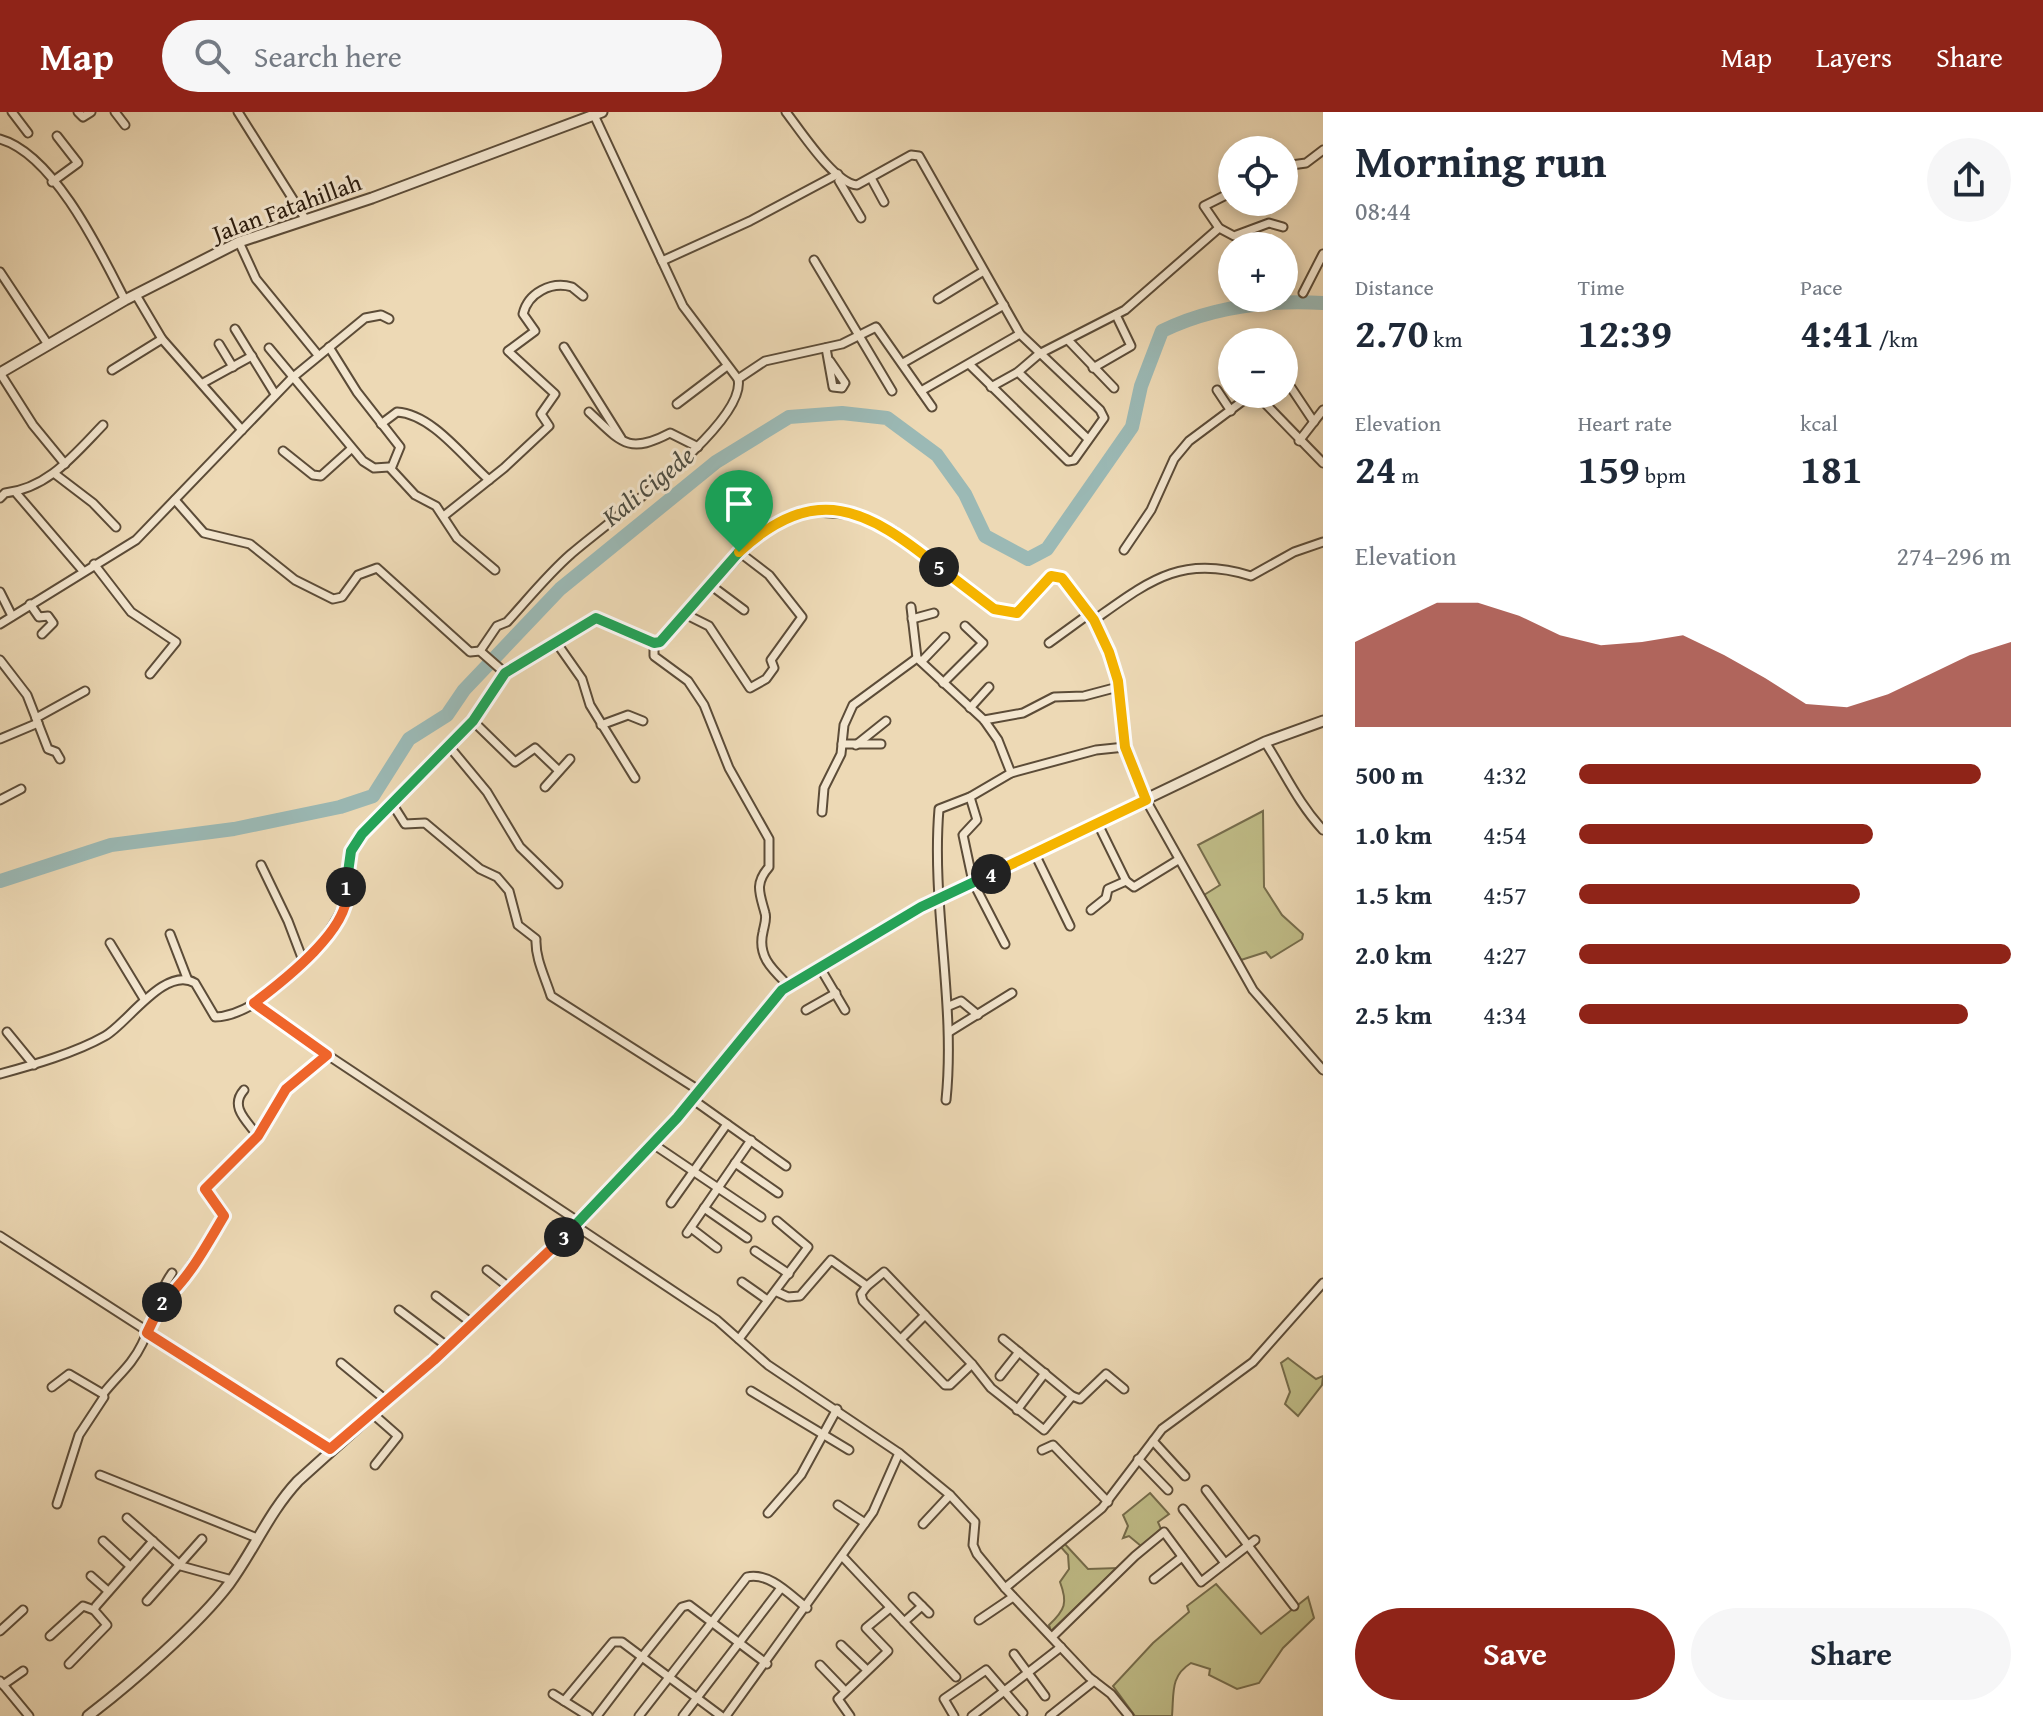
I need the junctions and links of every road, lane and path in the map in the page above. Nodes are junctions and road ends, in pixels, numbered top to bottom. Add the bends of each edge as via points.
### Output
1 (12, 112) edge
2 (78, 112) edge
3 (91, 112) edge
4 (115, 112) edge
5 (238, 112) edge
6 (786, 112) edge
7 (598, 113) edge
8 (125, 125) dead end
9 (28, 133) dead end
10 (57, 136) dead end
11 (0, 139) edge
12 (1323, 150) edge
13 (1298, 164) edge
14 (836, 175) junction
15 (871, 178) junction
16 (933, 178) junction
17 (52, 182) junction
18 (925, 184) dead end
19 (1218, 199) edge
20 (884, 202) dead end
21 (861, 218) dead end
22 (306, 220) junction
23 (1283, 227) dead end
24 (1219, 228) junction
25 (239, 242) junction
26 (1323, 254) edge
27 (814, 260) dead end
28 (662, 261) junction
29 (0, 272) edge
30 (982, 272) junction
31 (1303, 293) dead end
32 (136, 295) junction
33 (583, 296) dead end
34 (938, 299) dead end
35 (125, 300) junction
36 (1004, 305) junction
37 (1116, 315) junction
38 (389, 319) dead end
39 (235, 329) dead end
40 (1020, 334) junction
41 (857, 335) junction
42 (162, 339) junction
43 (1068, 340) junction
44 (47, 343) junction
45 (219, 344) dead end
46 (329, 347) junction
47 (564, 347) dead end
48 (269, 348) dead end
49 (826, 348) junction
50 (1039, 354) junction
51 (318, 355) junction
52 (252, 356) junction
53 (830, 361) dead end
54 (903, 363) junction
55 (970, 365) junction
56 (727, 366) junction
57 (233, 367) junction
58 (1093, 368) junction
59 (112, 370) dead end
60 (1018, 372) junction
61 (0, 373) edge
62 (292, 378) junction
63 (738, 379) junction
64 (203, 383) junction
65 (991, 387) junction
66 (1114, 388) dead end
67 (1217, 390) dead end
68 (892, 391) dead end
69 (921, 391) junction
70 (275, 394) junction
71 (1298, 398) edge
72 (677, 404) dead end
73 (932, 407) dead end
74 (1235, 408) edge
75 (1267, 408) edge
76 (1323, 410) edge
77 (1231, 411) junction
78 (589, 412) dead end
79 (1314, 422) junction
80 (381, 424) junction
81 (103, 425) dead end
82 (242, 430) junction
83 (1088, 439) junction
84 (622, 440) junction
85 (1299, 441) junction
86 (698, 447) junction
87 (351, 449) junction
88 (283, 451) dead end
89 (1323, 463) edge
90 (65, 464) junction
91 (389, 467) junction
92 (55, 474) junction
93 (489, 480) junction
94 (17, 494) junction
95 (2, 496) edge
96 (175, 500) junction
97 (445, 515) junction
98 (116, 527) dead end
99 (1323, 542) edge
100 (1124, 550) dead end
101 (739, 552) junction
102 (94, 564) junction
103 (495, 570) dead end
104 (83, 571) junction
105 (709, 584) junction
106 (0, 592) edge
107 (30, 604) junction
108 (911, 607) dead end
109 (744, 610) dead end
110 (934, 613) dead end
111 (685, 614) junction
112 (12, 616) junction
113 (1091, 617) junction
114 (912, 619) junction
115 (0, 624) edge
116 (965, 626) dead end
117 (42, 634) dead end
118 (945, 637) dead end
119 (556, 642) junction
120 (654, 643) junction
121 (1049, 643) dead end
122 (482, 654) junction
123 (920, 659) junction
124 (1, 665) edge
125 (503, 671) junction
126 (150, 674) dead end
127 (943, 683) junction
128 (989, 687) dead end
129 (1118, 687) junction
130 (85, 691) dead end
131 (970, 708) junction
132 (984, 720) junction
133 (37, 721) junction
134 (473, 721) junction
135 (643, 721) dead end
136 (886, 721) dead end
137 (1323, 721) edge
138 (601, 725) junction
139 (1, 736) edge
140 (1265, 742) junction
141 (842, 744) junction
142 (881, 744) dead end
143 (448, 745) junction
144 (856, 745) junction
145 (1125, 747) junction
146 (60, 759) dead end
147 (570, 759) dead end
148 (557, 769) junction
149 (1011, 773) junction
150 (635, 778) dead end
151 (545, 787) dead end
152 (21, 789) dead end
153 (970, 797) junction
154 (0, 800) edge
155 (1146, 800) junction
156 (393, 805) junction
157 (822, 812) dead end
158 (1097, 822) junction
159 (1323, 830) edge
160 (1034, 852) junction
161 (1178, 860) junction
162 (261, 865) dead end
163 (1126, 881) junction
164 (973, 882) junction
165 (558, 884) dead end
166 (941, 897) junction
167 (1091, 910) dead end
168 (1070, 926) dead end
169 (170, 934) dead end
170 (110, 943) dead end
171 (1005, 944) dead end
172 (304, 963) junction
173 (819, 966) junction
174 (187, 978) junction
175 (789, 986) junction
176 (836, 993) junction
177 (1012, 993) dead end
178 (144, 999) junction
179 (254, 1003) junction
180 (949, 1006) junction
181 (806, 1010) dead end
182 (845, 1010) dead end
183 (978, 1015) junction
184 (7, 1032) dead end
185 (949, 1032) junction
186 (327, 1055) junction
187 (34, 1065) junction
188 (1323, 1070) edge
189 (0, 1074) edge
190 (244, 1090) dead end
191 (700, 1091) junction
192 (692, 1099) junction
193 (946, 1100) dead end
194 (727, 1124) junction
195 (258, 1136) junction
196 (751, 1140) junction
197 (653, 1144) junction
198 (735, 1163) junction
199 (786, 1166) dead end
200 (692, 1173) junction
201 (719, 1188) junction
202 (778, 1193) dead end
203 (671, 1203) dead end
204 (704, 1208) junction
205 (761, 1217) dead end
206 (777, 1221) dead end
207 (578, 1224) junction
208 (0, 1236) edge
209 (747, 1238) dead end
210 (717, 1248) dead end
211 (755, 1251) dead end
212 (487, 1270) dead end
213 (172, 1273) dead end
214 (789, 1274) junction
215 (742, 1282) dead end
216 (1323, 1283) edge
217 (867, 1286) junction
218 (511, 1289) junction
219 (777, 1292) junction
220 (436, 1296) dead end
221 (766, 1299) junction
222 (158, 1304) junction
223 (399, 1310) dead end
224 (925, 1315) junction
225 (473, 1324) junction
226 (147, 1333) junction
227 (739, 1339) junction
228 (901, 1339) junction
229 (1003, 1339) dead end
230 (448, 1347) junction
231 (1019, 1352) junction
232 (341, 1363) dead end
233 (972, 1364) junction
234 (1045, 1373) junction
235 (1000, 1376) dead end
236 (52, 1387) dead end
237 (1124, 1389) dead end
238 (751, 1391) dead end
239 (103, 1394) junction
240 (1072, 1396) junction
241 (387, 1401) junction
242 (837, 1409) junction
243 (1017, 1410) junction
244 (373, 1414) junction
245 (823, 1434) junction
246 (1153, 1441) junction
247 (330, 1449) junction
248 (849, 1450) dead end
249 (1042, 1450) dead end
250 (899, 1453) junction
251 (1138, 1459) junction
252 (375, 1465) dead end
253 (100, 1475) dead end
254 (1185, 1476) dead end
255 (1168, 1490) dead end
256 (1206, 1490) dead end
257 (950, 1495) junction
258 (1108, 1502) junction
259 (57, 1504) dead end
260 (838, 1505) dead end
261 (1183, 1509) dead end
262 (768, 1513) dead end
263 (127, 1518) dead end
264 (865, 1523) junction
265 (923, 1524) dead end
266 (257, 1538) junction
267 (202, 1539) dead end
268 (103, 1541) dead end
269 (153, 1541) junction
270 (1252, 1542) junction
271 (842, 1556) junction
272 (1182, 1557) junction
273 (1225, 1563) junction
274 (130, 1566) junction
275 (181, 1566) junction
276 (91, 1576) dead end
277 (1154, 1579) dead end
278 (232, 1580) junction
279 (781, 1588) junction
280 (1005, 1588) junction
281 (108, 1591) junction
282 (913, 1597) dead end
283 (1013, 1597) junction
284 (147, 1601) dead end
285 (922, 1606) junction
286 (1294, 1606) dead end
287 (807, 1608) junction
288 (890, 1608) junction
289 (23, 1610) dead end
290 (94, 1610) junction
291 (929, 1613) dead end
292 (979, 1620) dead end
293 (712, 1622) junction
294 (904, 1622) junction
295 (0, 1631) edge
296 (50, 1636) dead end
297 (1052, 1637) junction
298 (740, 1643) junction
299 (841, 1645) dead end
300 (1061, 1647) junction
301 (1014, 1654) dead end
302 (642, 1657) junction
303 (69, 1664) dead end
304 (767, 1664) junction
305 (820, 1665) dead end
306 (867, 1670) junction
307 (23, 1671) dead end
308 (1028, 1673) junction
309 (956, 1677) dead end
310 (669, 1678) junction
311 (1094, 1681) junction
312 (2, 1683) edge
313 (845, 1691) junction
314 (1004, 1691) junction
315 (553, 1694) dead end
316 (1045, 1696) dead end
317 (697, 1699) junction
318 (564, 1701) junction
319 (983, 1707) junction
320 (1023, 1713) dead end
321 (29, 1716) edge
322 (88, 1716) edge
323 (588, 1716) edge
324 (597, 1716) edge
325 (639, 1716) edge
326 (683, 1716) edge
327 (724, 1716) edge
328 (850, 1716) edge
329 (954, 1716) edge
330 (972, 1716) edge
331 (990, 1716) edge
332 (1050, 1716) edge
333 (1129, 1716) edge

1 - 9 street
2 - 3 street via 83,117
4 - 8 street
5 - 22 street
6 - 14 street
7 - 22 street, Jalan Fatahillah
7 - 28 street
10 - 17 street via 78,163
11 - 17 street via 24,152
12 - 13 street
14 - 15 street via 850,185
14 - 21 street
14 - 28 street
15 - 16 street via 915,155
15 - 20 street
16 - 18 street
16 - 30 street
17 - 35 street via 102,254
19 - 24 street via 1204,206
22 - 25 street, Jalan Fatahillah
23 - 24 street via 1269,223 1234,236
24 - 37 street
25 - 32 street, Jalan Fatahillah
25 - 51 street via 256,279
26 - 31 street
27 - 41 street
28 - 56 street via 683,306
29 - 44 street
30 - 34 street
30 - 36 street
32 - 35 street, Jalan Fatahillah
32 - 42 street
33 - 93 street via 568,285 548,287 523,311 535,331 509,352 555,396 541,414 548,428
35 - 44 street, Jalan Fatahillah
36 - 40 street
36 - 54 street
37 - 43 street
37 - 58 street via 1131,346
38 - 46 street via 365,318
39 - 52 street
40 - 50 street
40 - 55 street
41 - 49 street
41 - 54 street via 879,329
41 - 68 street
42 - 59 street
42 - 64 street
43 - 50 street
43 - 58 street
44 - 61 street, Jalan Fatahillah
45 - 57 street
46 - 51 street
46 - 80 street
47 - 84 street
48 - 62 street
49 - 53 street
49 - 63 street via 765,361
50 - 60 street
50 - 83 street via 1104,415
51 - 62 street
52 - 57 street
52 - 70 street
54 - 69 street
55 - 65 street
55 - 69 street
56 - 63 street
56 - 72 street
57 - 64 street
58 - 66 street
60 - 65 street
60 - 83 street
61 - 90 street
62 - 70 street
62 - 87 street
63 - 86 street via 733,404
64 - 82 street
65 - 83 street via 1068,461
67 - 77 street
69 - 73 street
70 - 82 street
71 - 79 street
74 - 77 street
75 - 85 street
76 - 79 street
77 - 100 street via 1189,441 1174,459 1151,510
78 - 84 street
79 - 85 street
80 - 91 street via 400,447
80 - 93 street via 397,412 412,415 444,435
81 - 90 street
82 - 96 street
84 - 86 street via 645,446 670,433
85 - 89 street
86 - 122 street via 569,556 507,622 497,626
87 - 88 street via 321,476
87 - 91 street via 371,467
90 - 92 street
91 - 97 street via 415,495
92 - 94 street
92 - 98 street
93 - 97 street
94 - 95 street
94 - 104 street
96 - 102 street via 136,540
96 - 122 street via 204,533 250,544 295,580 333,599 342,597 358,575 377,568 470,652
97 - 103 street via 457,538
99 - 113 street via 1251,576 1219,567 1171,571
101 - 105 street
101 - 111 street via 769,575 802,617 771,660 769,676 750,688 709,626
101 - 113 street via 779,520 802,511 860,515 894,531 994,609 1017,613 1057,575
102 - 104 street
102 - 126 street via 131,612 176,642
104 - 107 street
105 - 109 street
105 - 111 street
106 - 112 street
107 - 112 street
107 - 117 street via 39,617 48,615 54,624
108 - 114 street
110 - 114 street
111 - 120 street
112 - 115 street
113 - 121 street
113 - 129 street via 1109,652
114 - 123 street
116 - 127 street via 983,643
118 - 123 street
119 - 120 street via 596,618
119 - 125 street
119 - 138 street via 582,679
120 - 175 street via 654,656 688,681 704,705 729,768 769,839 769,867 758,888 766,915 762,948 765,962
122 - 125 street
123 - 127 street
123 - 141 street via 855,703
124 - 133 street via 27,695
125 - 134 street
127 - 131 street
128 - 131 street
129 - 132 street via 1054,697 1023,713
129 - 145 street
130 - 133 street
131 - 132 street
132 - 149 street
133 - 139 street
133 - 146 street via 48,749
134 - 143 street
134 - 148 street via 515,762 535,748
135 - 138 street via 628,715
136 - 144 street
137 - 140 street
138 - 150 street
140 - 155 street
140 - 159 street via 1299,804
141 - 144 street
141 - 157 street via 824,788
142 - 144 street
143 - 156 street
143 - 165 street via 487,792 520,847
145 - 149 street
145 - 155 street
147 - 148 street
148 - 151 street
149 - 153 street
152 - 154 street
153 - 164 street via 977,820 963,835
153 - 166 street via 939,809
155 - 158 street
155 - 161 street
156 - 172 street via 354,844 346,870 348,895 327,935
156 - 191 street via 405,824 425,823 504,885 518,925 536,939 535,955 551,996
158 - 160 street
158 - 163 street
160 - 164 street
160 - 168 street
161 - 163 street via 1134,887
161 - 188 street via 1262,1003
162 - 172 street
163 - 167 street via 1108,889 1106,898
164 - 166 street
164 - 171 street
166 - 173 street
166 - 180 street
169 - 174 street
170 - 178 street
172 - 179 street
173 - 175 street
173 - 176 street
174 - 178 street
174 - 179 street via 198,986 215,1017
175 - 191 street
176 - 181 street
176 - 182 street
177 - 183 street
178 - 187 street via 106,1035
179 - 186 street
180 - 183 street via 961,1001
180 - 185 street
183 - 185 street
184 - 187 street
185 - 193 street
186 - 195 street via 286,1089
186 - 207 street
187 - 189 street
190 - 195 street via 237,1107
191 - 192 street
192 - 194 street
192 - 197 street
194 - 196 street
194 - 200 street
195 - 222 street via 205,1189 224,1216 174,1291
196 - 198 street
196 - 199 street
197 - 200 street
197 - 207 street
198 - 201 street
198 - 202 street
200 - 201 street
200 - 203 street
201 - 204 street
201 - 205 street
204 - 209 street
204 - 210 street via 689,1231
206 - 214 street via 808,1244
207 - 218 street
207 - 227 street
208 - 226 street
211 - 214 street
212 - 218 street
213 - 222 street
214 - 219 street
215 - 221 street
216 - 246 street via 1253,1362 1174,1418
217 - 219 street via 831,1260 800,1296
217 - 224 street via 884,1272
217 - 228 street via 863,1301
218 - 225 street
219 - 221 street
220 - 225 street
221 - 227 street
222 - 226 street
223 - 230 street
224 - 228 street
224 - 233 street
225 - 230 street
226 - 239 street via 126,1371
226 - 247 street
227 - 242 street via 768,1365
228 - 233 street via 948,1386
229 - 231 street
230 - 241 street
231 - 234 street
231 - 235 street
232 - 241 street
233 - 243 street
234 - 240 street
234 - 243 street
236 - 239 street via 69,1374
237 - 240 street via 1103,1374 1080,1399
238 - 245 street
239 - 259 street via 79,1435
240 - 243 street via 1044,1430
241 - 244 street
242 - 245 street
242 - 250 street
244 - 247 street
244 - 252 street via 398,1436
245 - 248 street
245 - 262 street via 801,1475
246 - 251 street
246 - 254 street
247 - 266 street via 281,1500
249 - 258 street via 1053,1445
250 - 257 street
250 - 264 street
251 - 255 street
251 - 258 street
253 - 266 street
256 - 270 street
257 - 265 street
257 - 280 street via 975,1522 974,1549
258 - 280 street
260 - 264 street
261 - 273 street
263 - 269 street
264 - 271 street
266 - 278 street
267 - 275 street
268 - 274 street
269 - 274 street
269 - 275 street
270 - 273 street
270 - 286 street
271 - 287 street
271 - 288 street
272 - 273 street via 1201,1582
272 - 277 street
272 - 297 street via 1164,1532
274 - 281 street
275 - 278 street
275 - 284 street
276 - 281 street
278 - 322 street via 204,1612
279 - 287 street
279 - 293 street via 763,1577 747,1577
279 - 298 street
280 - 283 street
281 - 290 street
282 - 285 street
283 - 292 street
283 - 297 street
285 - 291 street
285 - 294 street
287 - 304 street
288 - 294 street
288 - 306 street via 866,1628 888,1651
289 - 295 street
290 - 296 street via 83,1606
290 - 303 street via 106,1627
293 - 298 street
293 - 302 street via 686,1604
293 - 310 street
294 - 309 street
297 - 300 street
298 - 304 street
298 - 317 street
299 - 306 street
300 - 308 street
300 - 311 street
301 - 308 street
302 - 310 street
302 - 318 street via 622,1642 613,1642
302 - 324 street
304 - 327 street
305 - 313 street
306 - 313 street
307 - 312 street
308 - 314 street
308 - 316 street
310 - 317 street
310 - 325 street
311 - 332 street
311 - 333 street
312 - 321 street
313 - 328 street via 838,1699
314 - 319 street
314 - 320 street
314 - 329 street via 990,1672 981,1673 944,1699
315 - 318 street
317 - 326 street
317 - 327 street
318 - 323 street
319 - 330 street
319 - 331 street

